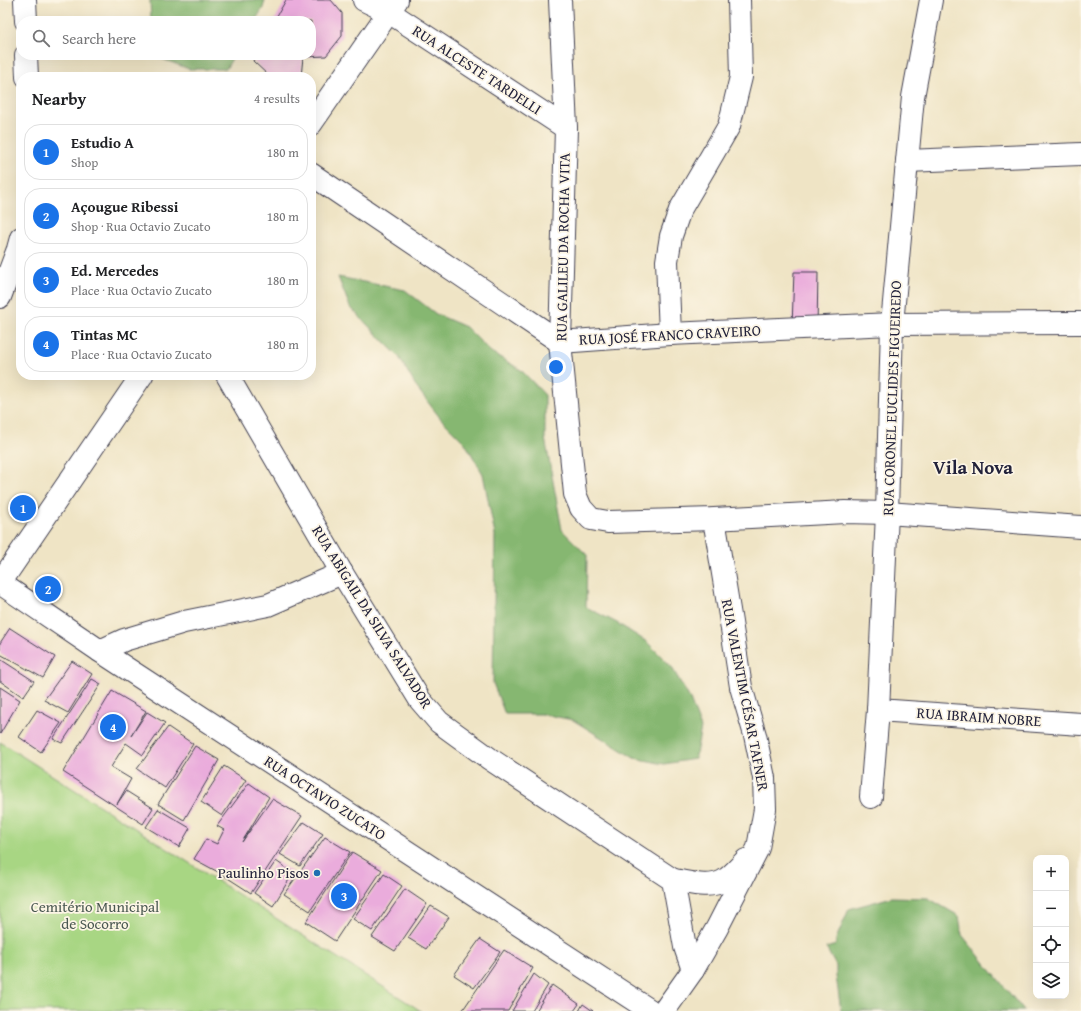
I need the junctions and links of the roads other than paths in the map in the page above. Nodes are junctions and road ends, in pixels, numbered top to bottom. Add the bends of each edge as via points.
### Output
1 (25, 0) edge
2 (364, 0) edge
3 (560, 0) edge
4 (739, 0) edge
5 (931, 0) edge
6 (393, 6) edge
7 (26, 16) edge
8 (26, 60) edge
9 (27, 72) edge
10 (316, 117) edge
11 (566, 128) junction
12 (1081, 154) edge
13 (907, 161) junction
14 (316, 177) edge
15 (16, 254) edge
16 (0, 297) edge
17 (1081, 323) edge
18 (892, 324) junction
19 (670, 334) junction
20 (560, 342) junction
21 (139, 380) edge
22 (230, 380) edge
23 (887, 513) junction
24 (714, 519) junction
25 (1081, 528) edge
26 (342, 573) junction
27 (0, 583) edge
28 (100, 651) junction
29 (878, 710) junction
30 (1081, 724) edge
31 (872, 797) dead end
32 (758, 848) junction
33 (673, 880) junction
34 (693, 970) junction
35 (651, 1011) edge
36 (664, 1011) edge

1 - 7 street
2 - 6 street, RUA ALCESTE TARDELLI
3 - 11 street, RUA GALILEU DA ROCHA VITA
4 - 19 street via 741,78 729,126 680,210 671,236 667,261
5 - 13 street, RUA CORONEL EUCLIDES FIGUEIREDO via 913,97
6 - 10 street
6 - 11 street, RUA ALCESTE TARDELLI
8 - 9 street
11 - 20 street, RUA GALILEU DA ROCHA VITA
12 - 13 street
13 - 18 street, RUA CORONEL EUCLIDES FIGUEIREDO
14 - 20 street, RUA JOSÉ FRANCO CRAVEIRO
15 - 16 street
17 - 18 street, RUA JOSÉ FRANCO CRAVEIRO
18 - 19 street, RUA JOSÉ FRANCO CRAVEIRO
18 - 23 street, RUA CORONEL EUCLIDES FIGUEIREDO
19 - 20 street, RUA JOSÉ FRANCO CRAVEIRO
20 - 24 street, RUA GALILEU DA ROCHA VITA via 575,494 581,508 591,519 608,522
21 - 27 street
22 - 26 street, RUA ABIGAIL DA SILVA SALVADOR
23 - 24 street, RUA GALILEU DA ROCHA VITA via 845,512
23 - 25 street, RUA GALILEU DA ROCHA VITA
23 - 29 street, RUA CORONEL EUCLIDES FIGUEIREDO
24 - 32 street, RUA VALENTIM CÉSAR TAFNER via 741,687 764,778 765,810
26 - 28 street via 268,605 184,622 124,640
26 - 33 street, RUA ABIGAIL DA SILVA SALVADOR via 420,700 440,722 490,759
27 - 28 street, RUA OCTAVIO ZUCATO
28 - 35 street, RUA OCTAVIO ZUCATO
29 - 30 street, RUA IBRAIM NOBRE
29 - 31 street, RUA CORONEL EUCLIDES FIGUEIREDO
32 - 33 street via 722,882 704,885
32 - 34 street, RUA VALENTIM CÉSAR TAFNER
33 - 34 street via 685,947
34 - 36 street, RUA VALENTIM CÉSAR TAFNER

